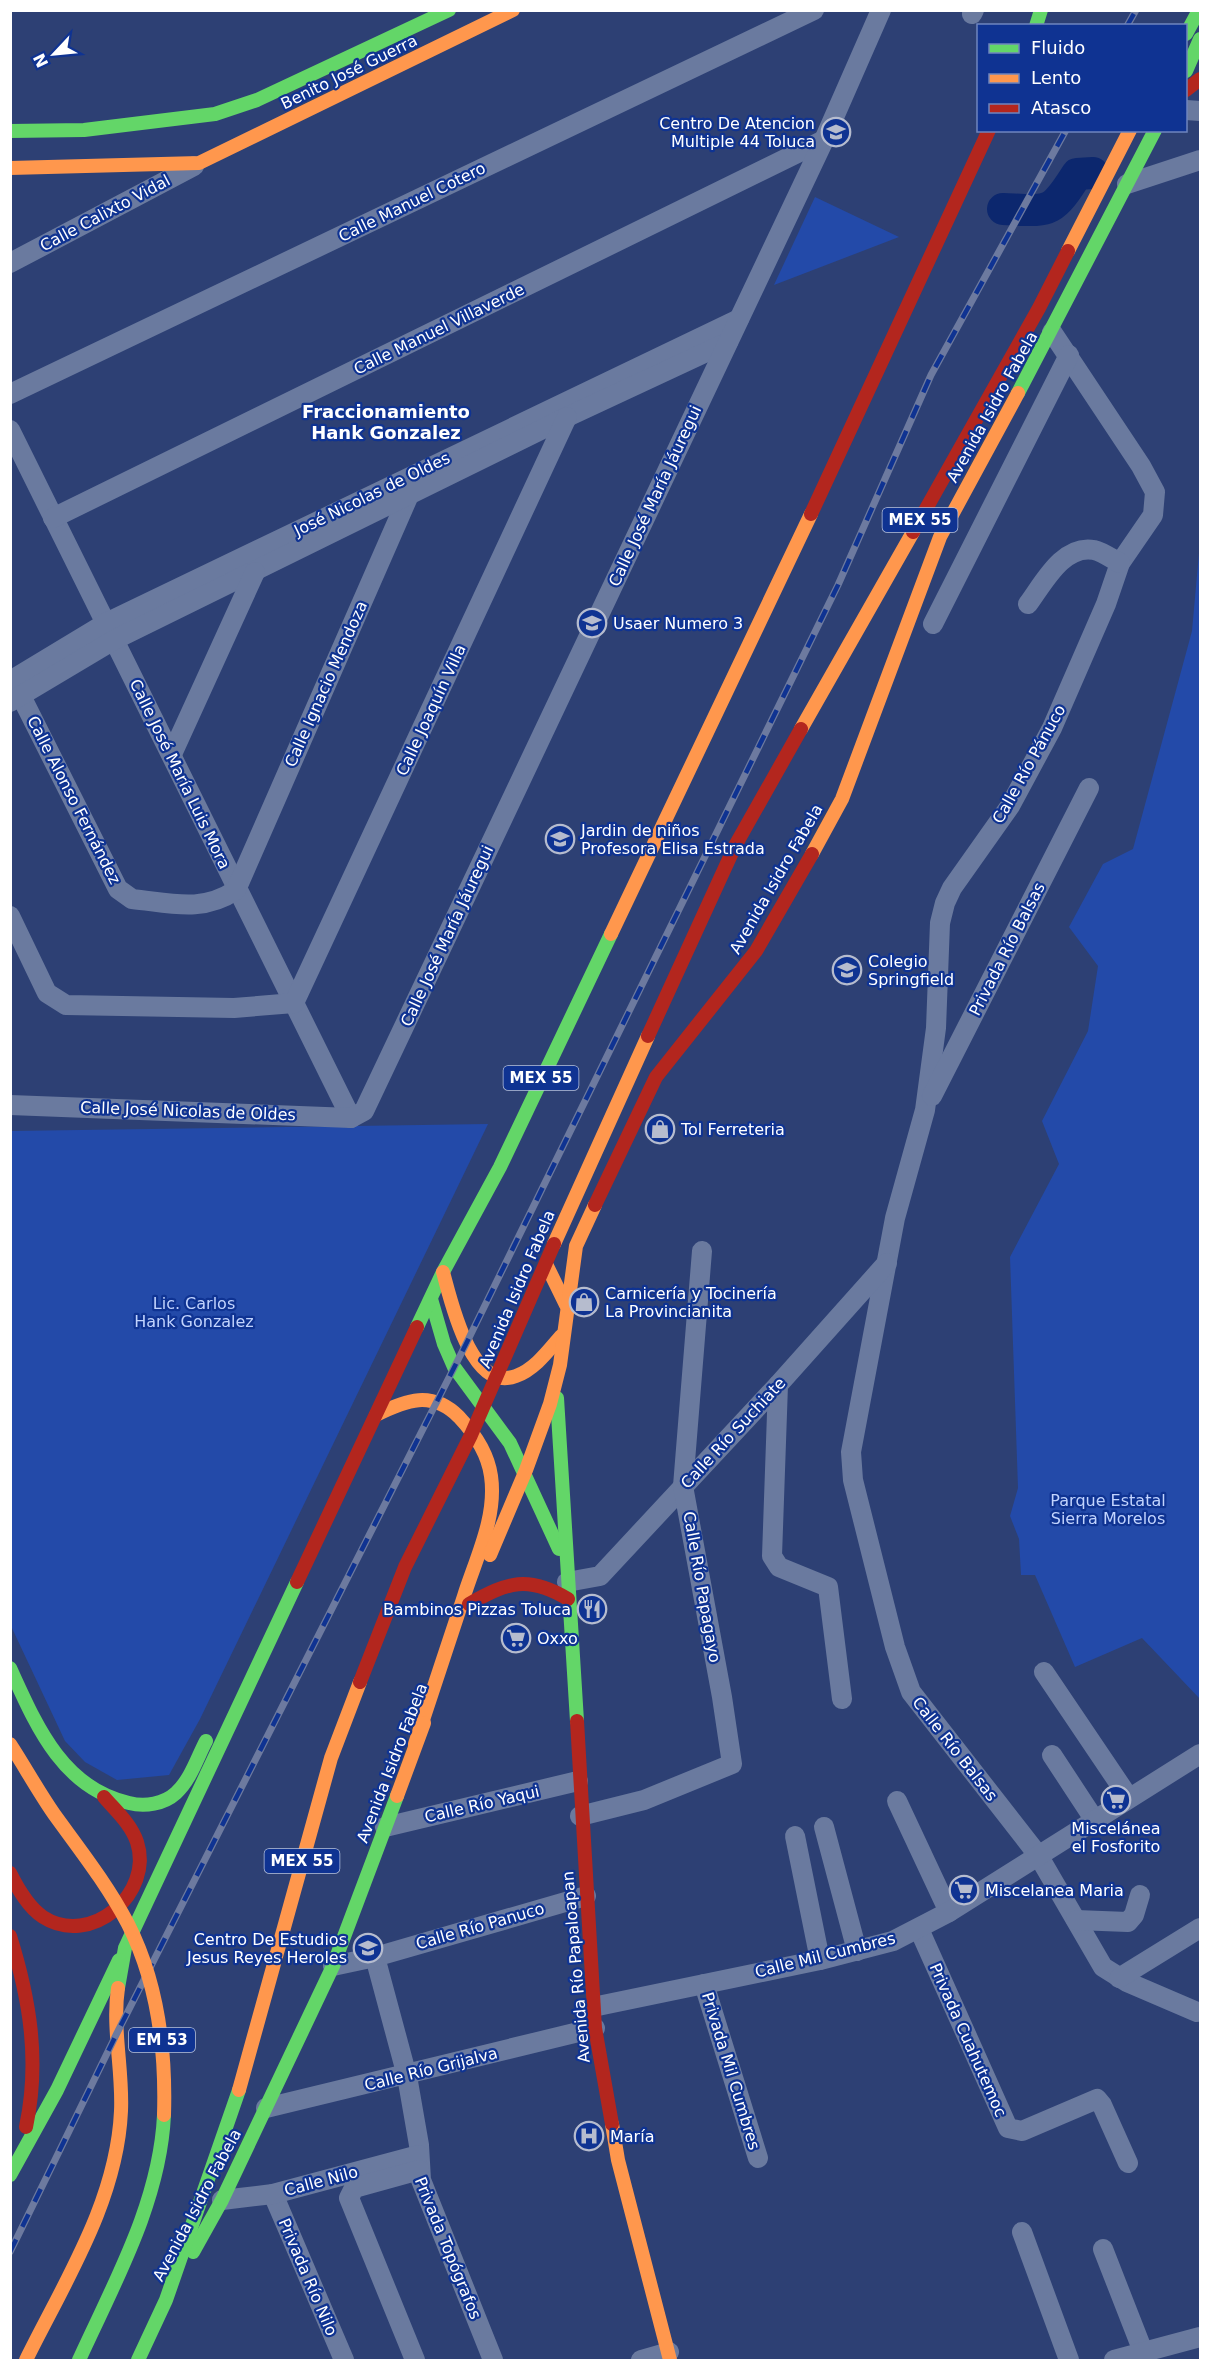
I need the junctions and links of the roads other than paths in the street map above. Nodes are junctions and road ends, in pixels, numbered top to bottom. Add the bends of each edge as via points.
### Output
1 (449, 10) edge
2 (513, 10) edge
3 (814, 10) edge
4 (881, 10) edge
5 (1199, 10) edge
6 (426, 16) edge
7 (1187, 31) edge
8 (1200, 39) edge
9 (1187, 67) edge
10 (1200, 79) edge
11 (1187, 89) edge
12 (10, 131) edge
13 (988, 132) edge
14 (1129, 132) edge
15 (1154, 132) edge
16 (824, 140) junction
17 (199, 163) junction
18 (1198, 167) edge
19 (10, 168) edge
20 (1127, 184) junction
21 (10, 263) edge
22 (739, 319) junction
23 (1052, 332) junction
24 (728, 342) junction
25 (1069, 355) junction
26 (10, 394) edge
27 (567, 417) junction
28 (10, 430) edge
29 (406, 487) junction
30 (53, 518) junction
31 (1120, 563) junction
32 (255, 572) junction
33 (1028, 604) dead end
34 (933, 624) dead end
35 (110, 632) junction
36 (14, 693) edge
37 (172, 754) junction
38 (1089, 788) dead end
39 (236, 890) junction
40 (10, 916) edge
41 (294, 1003) junction
42 (10, 1105) edge
43 (925, 1110) junction
44 (357, 1114) junction
45 (576, 1246) junction
46 (702, 1251) dead end
47 (887, 1263) junction
48 (546, 1264) junction
49 (443, 1272) junction
50 (431, 1299) junction
51 (566, 1305) junction
52 (561, 1336) junction
53 (497, 1377) junction
54 (556, 1382) junction
55 (778, 1385) junction
56 (483, 1408) junction
57 (376, 1415) junction
58 (471, 1435) junction
59 (526, 1473) junction
60 (683, 1486) junction
61 (565, 1562) junction
62 (567, 1590) junction
63 (469, 1604) junction
64 (279, 1620) junction
65 (10, 1668) edge
66 (1044, 1672) dead end
67 (842, 1700) dead end
68 (10, 1744) edge
69 (415, 1744) junction
70 (1200, 1754) edge
71 (1052, 1755) dead end
72 (578, 1781) junction
73 (104, 1797) junction
74 (1129, 1798) junction
75 (897, 1801) dead end
76 (580, 1816) junction
77 (1094, 1819) junction
78 (385, 1827) junction
79 (824, 1827) dead end
80 (795, 1836) dead end
81 (1038, 1855) junction
82 (10, 1873) edge
83 (1140, 1895) dead end
84 (586, 1896) junction
85 (949, 1912) junction
86 (1076, 1920) junction
87 (1200, 1928) edge
88 (919, 1929) junction
89 (10, 1936) edge
90 (125, 1948) junction
91 (857, 1951) junction
92 (375, 1957) junction
93 (820, 1960) junction
94 (333, 1966) junction
95 (1119, 1978) junction
96 (704, 1984) junction
97 (593, 2007) junction
98 (1197, 2012) dead end
99 (595, 2028) junction
100 (407, 2076) junction
101 (266, 2108) junction
102 (758, 2157) dead end
103 (419, 2162) junction
104 (1128, 2163) dead end
105 (14, 2169) edge
106 (273, 2194) junction
107 (222, 2200) junction
108 (1022, 2232) dead end
109 (1103, 2249) dead end
110 (166, 2300) junction
111 (1200, 2337) edge
112 (1144, 2354) junction
113 (670, 2356) edge
114 (26, 2361) edge
115 (79, 2361) edge
116 (138, 2361) edge
117 (344, 2361) edge
118 (415, 2361) edge
119 (493, 2361) edge
120 (641, 2361) edge
121 (1069, 2361) edge
122 (1114, 2361) edge

1 - 6 main road
2 - 17 main road, Benito José Guerra
3 - 26 street, Calle Manuel Cotero
4 - 16 street, Calle José María Jáuregui
5 - 7 main road
6 - 12 main road via 256,100 215,114 84,130
8 - 9 main road
10 - 11 main road
13 - 49 main road, MEX 55 via 892,343 500,1167
14 - 48 main road, Avenida Isidro Fabela / MEX 55 via 1039,309 735,846
15 - 20 main road, Avenida Isidro Fabela / MEX 55
16 - 22 street, Calle José María Jáuregui
16 - 30 street, Calle Manuel Villaverde
17 - 19 main road
17 - 21 street, Calle Calixto Vidal
18 - 20 street
20 - 23 main road, Avenida Isidro Fabela / MEX 55
22 - 24 street, Calle José María Jáuregui
22 - 29 street, José Nicolas de Oldes
23 - 25 street, Calle Río Pánuco
23 - 45 main road, Avenida Isidro Fabela / MEX 55 via 940,537 837,808 756,951 656,1077
24 - 27 street, José Nicolas de Oldes
24 - 44 street, Calle José María Jáuregui
25 - 31 street, Calle Río Pánuco via 1155,492 1154,515
25 - 34 street
27 - 29 street, José Nicolas de Oldes
27 - 41 street, Calle Joaquín Villa
28 - 30 street, Calle José María Luis Mora
29 - 32 street, José Nicolas de Oldes
29 - 35 street, José Nicolas de Oldes
29 - 39 street, Calle Ignacio Mendoza
30 - 35 street, Calle José María Luis Mora
31 - 33 street via 1096,550 1068,556
31 - 43 street, Calle Río Pánuco via 1052,728 1010,806 945,903 940,923 936,1028
32 - 35 street, José Nicolas de Oldes
32 - 37 street
35 - 36 street, José Nicolas de Oldes
35 - 37 street, Calle José María Luis Mora
36 - 39 street, Calle Alonso Fernández via 124,896 200,905 220,901
37 - 39 street, Calle José María Luis Mora
38 - 43 street, Privada Río Balsas
39 - 41 street, Calle José María Luis Mora
40 - 41 street via 47,993 66,1005 234,1008
41 - 44 street, Calle José María Luis Mora
42 - 44 street, Calle José Nicolas de Oldes
43 - 47 street, Calle Río Pánuco via 895,1218
45 - 48 main road
45 - 51 main road, Avenida Isidro Fabela / MEX 55
46 - 60 street, Calle Río Papagayo
47 - 55 street, Calle Río Suchiate
47 - 81 street, Calle Río Balsas via 851,1452 853,1480 895,1647 907,1682 923,1710
48 - 51 main road
48 - 53 main road, Avenida Isidro Fabela / MEX 55
49 - 50 main road, MEX 55
49 - 53 main road via 466,1344 479,1364
50 - 56 main road, Avenida Río Papaloapan via 448,1355
50 - 57 main road, MEX 55
51 - 52 main road, Avenida Isidro Fabela / MEX 55
52 - 53 main road via 528,1372 515,1378
52 - 54 main road, Avenida Isidro Fabela / MEX 55
53 - 56 main road, Avenida Isidro Fabela / MEX 55
54 - 59 main road, Avenida Isidro Fabela / MEX 55
54 - 61 main road, Avenida Río Papaloapan
55 - 60 street, Calle Río Suchiate
55 - 67 street via 772,1556 779,1567 828,1587
56 - 58 main road, Avenida Isidro Fabela / MEX 55
56 - 59 main road, Avenida Río Papaloapan via 510,1443
57 - 58 main road via 411,1400 430,1399 452,1411
57 - 64 main road, MEX 55
58 - 69 main road via 489,1468 493,1488 489,1520
58 - 110 main road, Avenida Isidro Fabela / MEX 55 via 405,1567 331,1758 250,2054
59 - 61 main road, Avenida Río Papaloapan
59 - 63 main road, Avenida Isidro Fabela / MEX 55
60 - 62 street, Calle Río Suchiate via 600,1576
60 - 76 street, Calle Río Papagayo via 732,1764 644,1800
61 - 62 main road, Avenida Río Papaloapan
62 - 63 main road via 523,1581 502,1586
62 - 72 main road, Avenida Río Papaloapan
63 - 69 main road, Avenida Isidro Fabela / MEX 55
64 - 73 main road via 177,1792 163,1801 143,1805
64 - 90 main road, MEX 55
65 - 73 main road via 37,1723 67,1771 81,1785
66 - 74 street
68 - 115 main road, EM 53, bridge via 127,1922 151,1985 164,2056 164,2113 155,2175 135,2233
69 - 78 main road, Avenida Isidro Fabela / MEX 55
70 - 74 street
71 - 77 street
72 - 76 main road, Avenida Río Papaloapan
72 - 78 street, Calle Río Yaqui
73 - 82 main road via 132,1831 142,1862 138,1882 112,1914 81,1924 52,1922 32,1906
74 - 77 street
75 - 85 street
76 - 84 main road, Avenida Río Papaloapan
77 - 81 street
78 - 94 main road, Avenida Isidro Fabela / MEX 55
79 - 91 street
80 - 93 street
81 - 85 street, Calle Mil Cumbres
81 - 86 street, Calle Río Balsas
83 - 86 street via 1128,1922
84 - 92 street, Calle Río Panuco
84 - 97 main road, Avenida Río Papaloapan
85 - 88 street, Calle Mil Cumbres
86 - 95 street, Calle Río Balsas via 1103,1967
87 - 95 street
88 - 91 street, Calle Mil Cumbres
88 - 104 street, Privada Cuahutemoc via 1008,2128 1022,2131 1097,2099
89 - 105 main road via 26,1994 36,2061 35,2089
90 - 105 main road via 57,2091
90 - 114 main road, MEX 55 via 116,2005 121,2111 114,2170 95,2220
91 - 93 street, Calle Mil Cumbres
92 - 94 street, Calle Río Panuco
92 - 100 street
93 - 96 street, Calle Mil Cumbres
94 - 101 main road, Avenida Isidro Fabela / MEX 55
95 - 98 street, Calle Río Balsas
96 - 97 street, Calle Mil Cumbres
96 - 102 street, Privada Mil Cumbres
97 - 99 main road, Avenida Río Papaloapan
99 - 100 street, Calle Río Grijalva
99 - 113 main road, Avenida Río Papaloapan via 618,2160
100 - 101 street, Calle Río Grijalva
100 - 103 street
101 - 107 main road, Avenida Isidro Fabela / MEX 55
103 - 106 street, Calle Nilo
103 - 118 street, Privada Topógrafos via 354,2188 349,2198
103 - 119 street, Privada Topógrafos
106 - 107 street, Calle Nilo
106 - 117 street, Privada Río Nilo
107 - 110 main road, Avenida Isidro Fabela / MEX 55
108 - 121 street
109 - 112 street
110 - 116 main road, MEX 55
111 - 112 street
112 - 122 street
113 - 120 street

